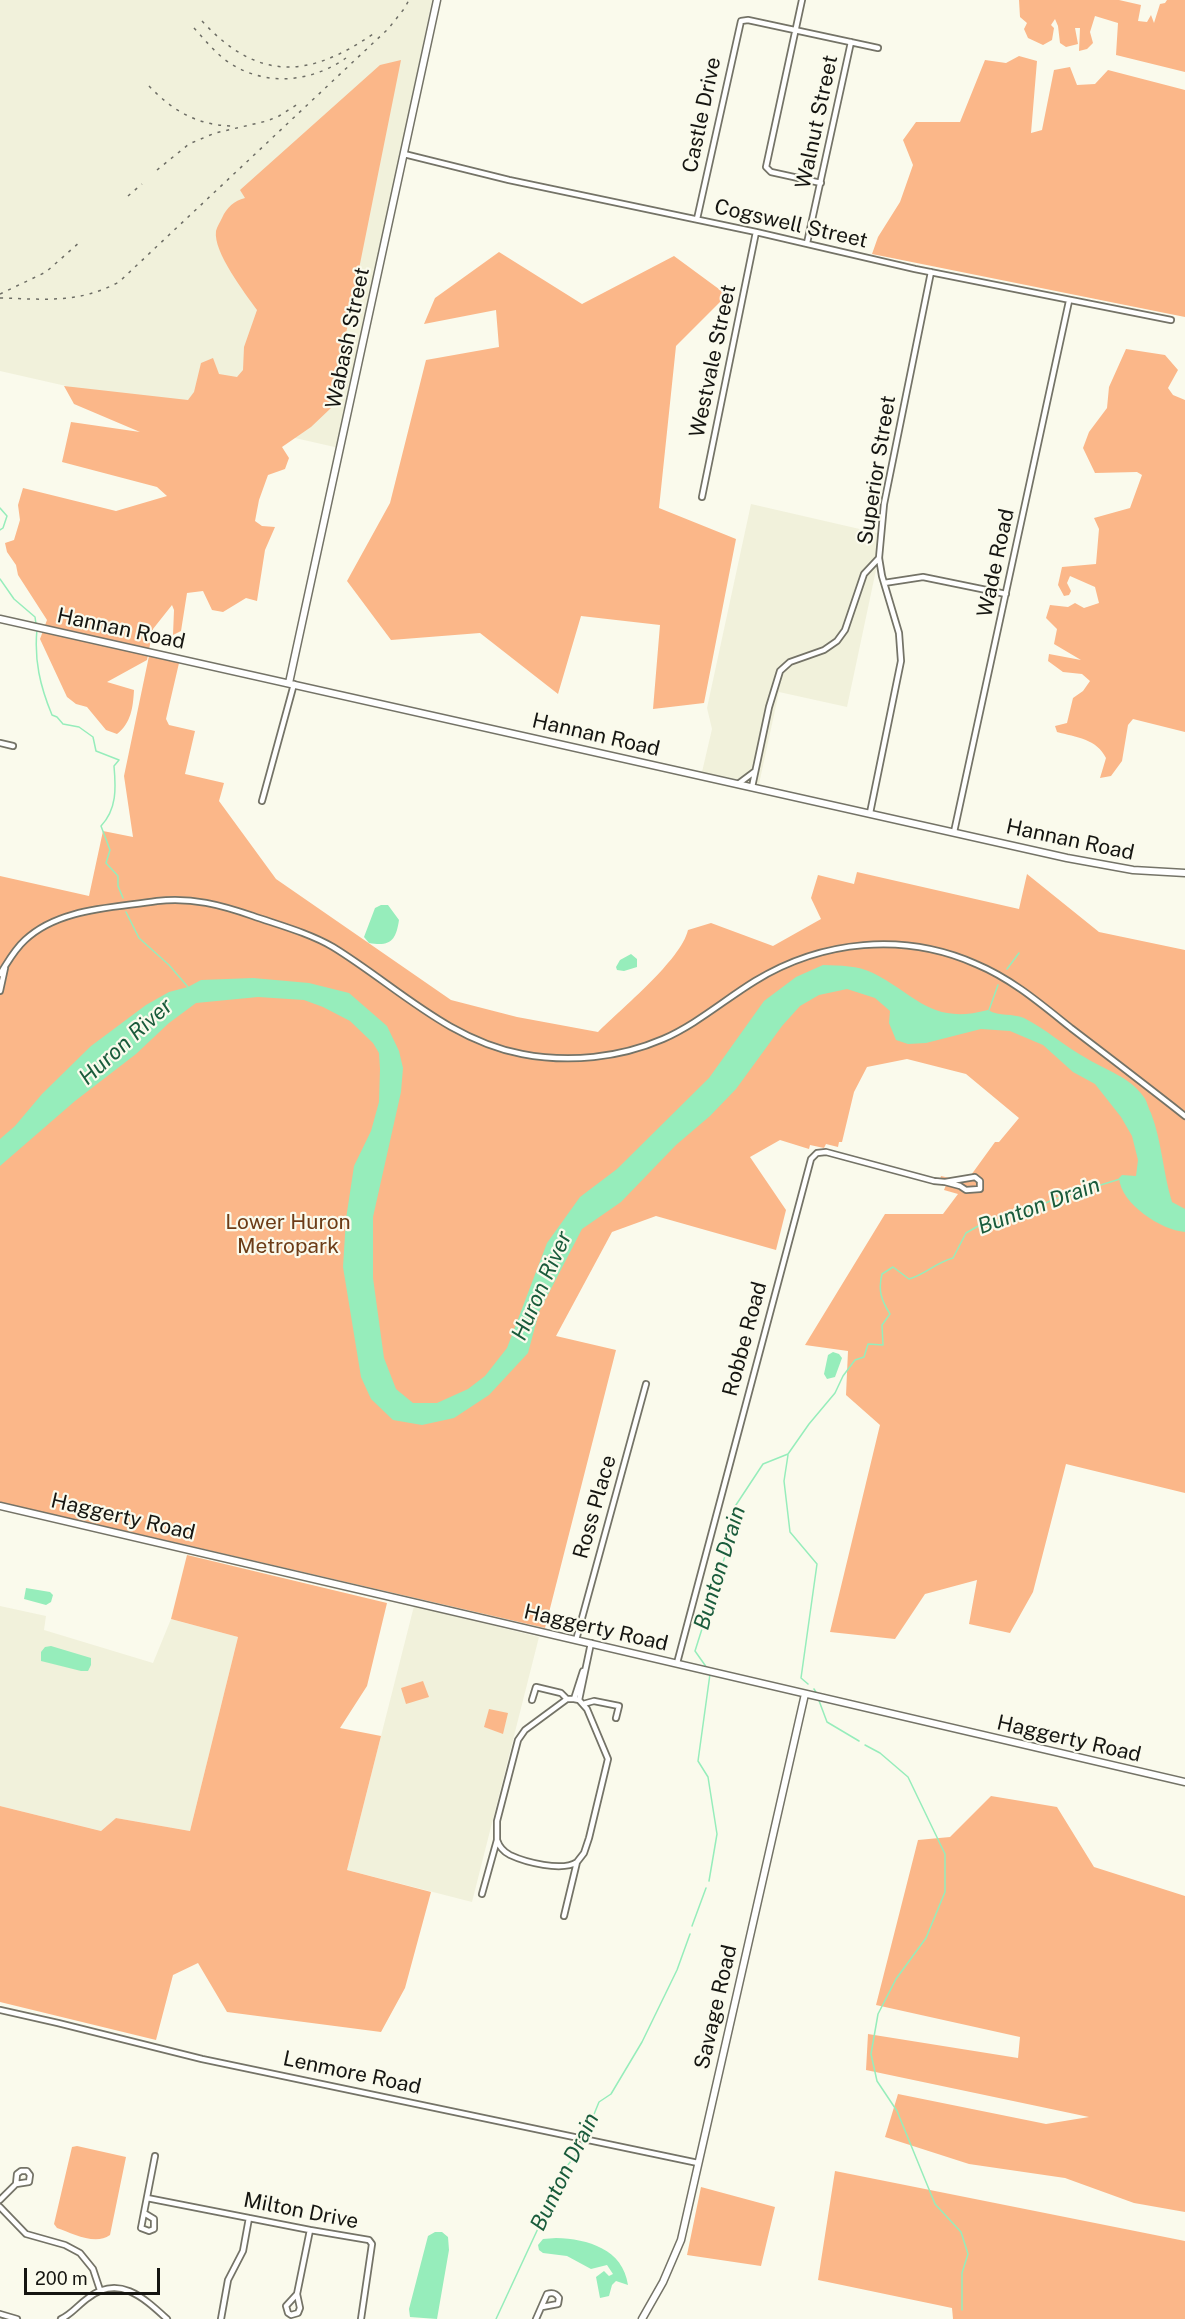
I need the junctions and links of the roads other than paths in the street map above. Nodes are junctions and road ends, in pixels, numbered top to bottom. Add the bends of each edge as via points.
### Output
1 (437, 0) edge
2 (802, 0) edge
3 (796, 30) junction
4 (851, 42) junction
5 (878, 48) dead end
6 (404, 154) junction
7 (821, 183) junction
8 (697, 219) junction
9 (756, 232) junction
10 (807, 243) junction
11 (931, 272) junction
12 (1069, 301) junction
13 (1171, 320) dead end
14 (702, 496) dead end
15 (879, 558) junction
16 (884, 583) junction
17 (1006, 594) junction
18 (0, 619) edge
19 (291, 683) junction
20 (0, 743) edge
21 (13, 746) dead end
22 (754, 772) junction
23 (738, 784) junction
24 (752, 787) junction
25 (262, 801) dead end
26 (870, 813) junction
27 (954, 832) junction
28 (1185, 873) edge
29 (6, 966) junction
30 (0, 974) edge
31 (0, 981) edge
32 (0, 991) edge
33 (1185, 1116) edge
34 (945, 1182) junction
35 (646, 1384) dead end
36 (0, 1506) edge
37 (576, 1640) junction
38 (591, 1643) junction
39 (677, 1663) junction
40 (804, 1694) junction
41 (567, 1699) junction
42 (532, 1700) dead end
43 (579, 1701) junction
44 (616, 1718) dead end
45 (1185, 1782) edge
46 (496, 1840) junction
47 (577, 1862) junction
48 (482, 1894) dead end
49 (564, 1916) dead end
50 (0, 2010) edge
51 (155, 2156) dead end
52 (699, 2163) junction
53 (16, 2184) dead end
54 (147, 2198) junction
55 (0, 2200) edge
56 (0, 2207) edge
57 (144, 2213) dead end
58 (249, 2218) junction
59 (310, 2230) junction
60 (100, 2290) junction
61 (297, 2294) dead end
62 (542, 2307) dead end
63 (0, 2314) edge
64 (17, 2319) edge
65 (61, 2319) edge
66 (167, 2319) edge
67 (221, 2319) edge
68 (361, 2319) edge
69 (536, 2319) edge
70 (642, 2319) edge

1 - 6 street, Wabash Street
2 - 3 street
3 - 4 street
3 - 7 street via 766,167 771,172
3 - 8 street, Castle Drive via 743,20 739,26
4 - 5 street
4 - 7 street, Walnut Street
6 - 8 street, Cogswell Street
6 - 19 street, Wabash Street
7 - 10 street, Walnut Street
8 - 9 street, Cogswell Street
9 - 10 street, Cogswell Street
9 - 14 street, Westvale Street
10 - 11 street, Cogswell Street
11 - 12 street, Cogswell Street
11 - 15 street, Superior Street via 885,496
12 - 13 street, Cogswell Street
12 - 17 street, Wade Road
15 - 16 street, Superior Street
15 - 22 street via 864,574 842,636 831,646 798,658 780,671
16 - 17 street via 923,577
16 - 26 street, Superior Street via 899,633 901,661
17 - 27 street, Wade Road
18 - 19 street, Hannan Road
19 - 23 street, Hannan Road
19 - 25 street, Wabash Street
20 - 21 street
22 - 23 street
22 - 24 street
23 - 24 street, Hannan Road
24 - 26 street, Hannan Road
26 - 27 street, Hannan Road
27 - 28 street, Hannan Road via 1105,865
29 - 30 street
29 - 31 street
29 - 32 street
29 - 33 street via 26,940 62,918 165,900 200,901 324,942 444,1024 481,1042 527,1055 574,1058 622,1052 664,1038 767,974 799,959 869,944 907,945 960,957 1003,977
34 - 34 street, Robbe Road via 974,1191 980,1189 980,1181 975,1177
34 - 39 street, Robbe Road via 826,1152 810,1159
35 - 37 street, Ross Place
36 - 37 street, Haggerty Road
37 - 38 street, Haggerty Road
38 - 39 street, Haggerty Road
38 - 43 street
39 - 40 street, Haggerty Road
40 - 45 street, Haggerty Road
40 - 52 street, Savage Road
41 - 42 street via 561,1693 536,1687
41 - 43 street
41 - 46 street via 525,1730 518,1740 497,1821
43 - 44 street via 619,1707
43 - 47 street via 608,1759 589,1838
46 - 47 street via 510,1855 560,1867
46 - 48 street
47 - 49 street
50 - 52 street, Lenmore Road via 202,2059
51 - 54 street
52 - 70 street, Savage Road via 681,2240
53 - 55 street
54 - 57 street
54 - 58 street, Milton Drive
56 - 60 street via 26,2234 80,2253 93,2269
58 - 59 street, Milton Drive
58 - 67 street via 243,2251 228,2280
59 - 61 street
59 - 68 street, Milton Drive via 369,2240 372,2244
60 - 65 street
60 - 66 street via 137,2293
62 - 69 street
63 - 64 street

